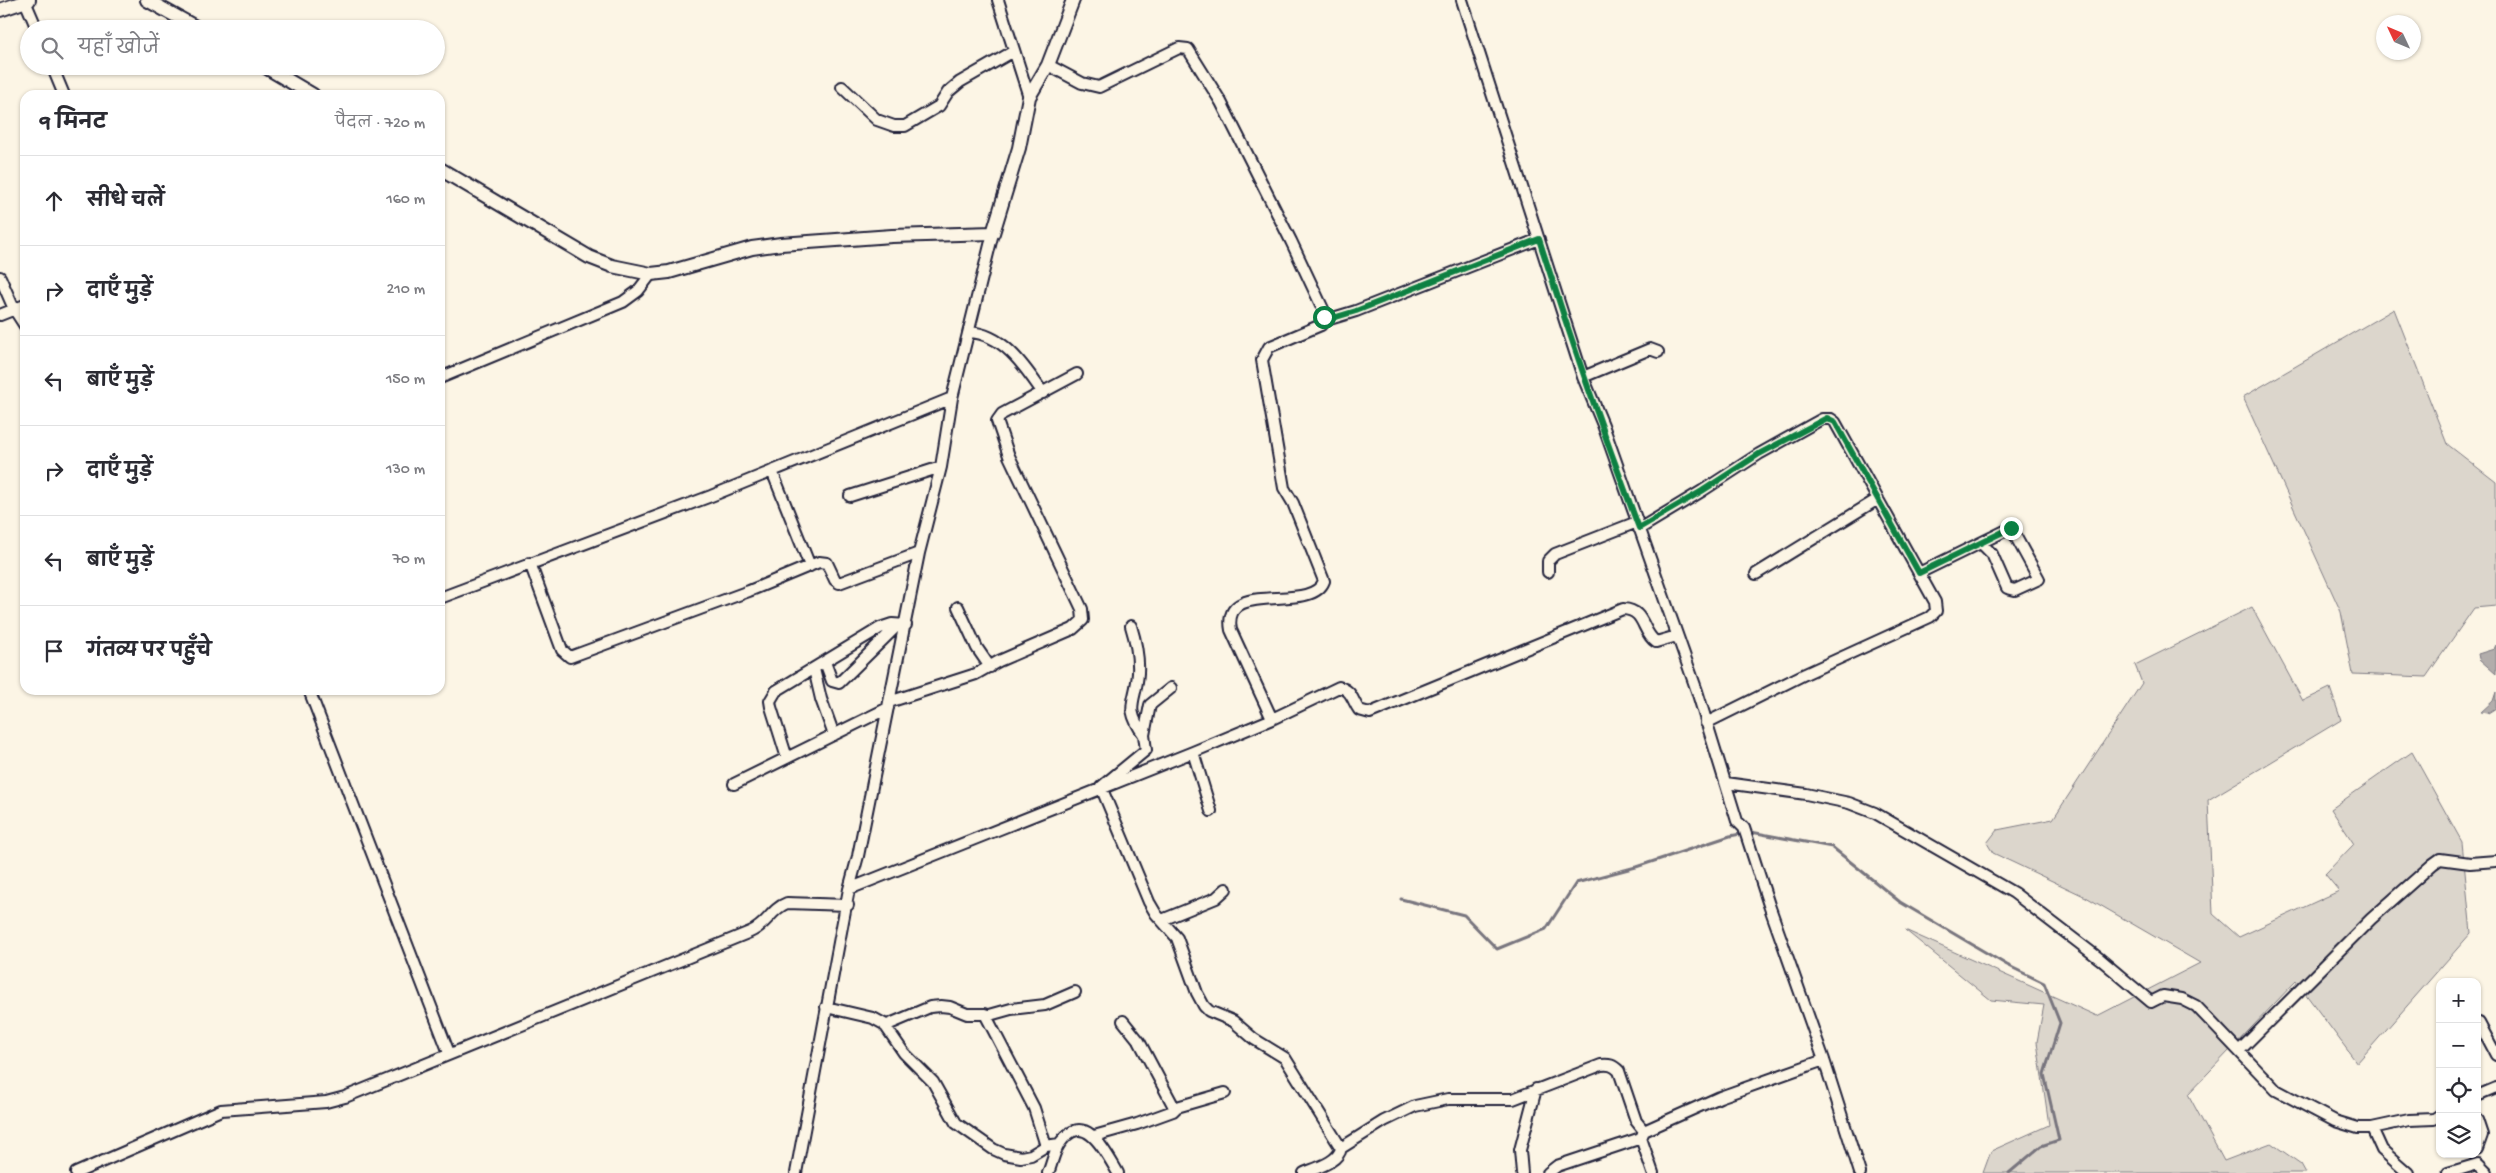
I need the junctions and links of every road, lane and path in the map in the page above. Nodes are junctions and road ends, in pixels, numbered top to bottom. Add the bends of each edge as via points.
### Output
1 (27, 0) edge
2 (147, 0) edge
3 (998, 0) edge
4 (1073, 0) edge
5 (1462, 0) edge
6 (0, 10) edge
7 (34, 20) edge
8 (183, 20) edge
9 (1014, 51) junction
10 (1048, 65) junction
11 (56, 75) edge
12 (279, 75) edge
13 (842, 88) dead end
14 (62, 90) edge
15 (305, 90) edge
16 (1029, 97) junction
17 (445, 172) edge
18 (993, 233) junction
19 (1539, 239) junction
20 (651, 274) junction
21 (0, 277) edge
22 (20, 307) edge
23 (14, 309) junction
24 (0, 315) edge
25 (20, 318) edge
26 (1323, 321) junction
27 (970, 332) junction
28 (1658, 352) dead end
29 (1077, 374) dead end
30 (445, 376) edge
31 (1583, 377) junction
32 (1043, 393) junction
33 (952, 398) junction
34 (941, 467) junction
35 (772, 471) junction
36 (850, 496) dead end
37 (1878, 499) junction
38 (1638, 525) junction
39 (1981, 543) junction
40 (920, 553) junction
41 (530, 563) junction
42 (810, 566) junction
43 (1548, 572) dead end
44 (1919, 573) junction
45 (1756, 574) dead end
46 (445, 596) edge
47 (958, 607) dead end
48 (902, 625) junction
49 (1131, 626) dead end
50 (1677, 636) junction
51 (825, 662) junction
52 (990, 666) junction
53 (814, 669) junction
54 (1171, 688) dead end
55 (311, 695) edge
56 (888, 705) junction
57 (1272, 719) junction
58 (1706, 724) junction
59 (834, 735) junction
60 (1144, 735) junction
61 (1193, 752) junction
62 (787, 758) junction
63 (1726, 783) junction
64 (734, 784) dead end
65 (1101, 787) junction
66 (1211, 810) dead end
67 (2496, 861) edge
68 (849, 889) junction
69 (1226, 889) dead end
70 (848, 905) junction
71 (1162, 920) junction
72 (1075, 992) dead end
73 (826, 1007) junction
74 (986, 1016) junction
75 (1123, 1021) dead end
76 (885, 1026) junction
77 (2481, 1027) edge
78 (2240, 1050) junction
79 (450, 1053) junction
80 (2496, 1055) edge
81 (1824, 1060) junction
82 (2496, 1088) edge
83 (1536, 1089) junction
84 (1225, 1093) dead end
85 (2481, 1094) edge
86 (1177, 1107) junction
87 (2436, 1118) edge
88 (2372, 1128) junction
89 (1643, 1134) junction
90 (1094, 1136) junction
91 (1058, 1144) junction
92 (1046, 1146) junction
93 (1341, 1148) junction
94 (2474, 1158) edge
95 (2472, 1166) junction
96 (76, 1173) edge
97 (796, 1173) edge
98 (1048, 1173) edge
99 (1118, 1173) edge
100 (1304, 1173) edge
101 (1522, 1173) edge
102 (1548, 1173) edge
103 (1653, 1173) edge
104 (1860, 1173) edge
105 (2408, 1173) edge
106 (2448, 1173) edge
107 (2487, 1173) edge

1 - 6 street
1 - 7 street
2 - 8 street
3 - 9 street
4 - 10 street
5 - 19 street
9 - 13 street via 960,82 939,106 905,126 877,120
9 - 16 street
10 - 16 street
10 - 26 street via 1082,83 1099,87 1179,48 1188,49 1220,102 1285,227 1323,309
11 - 14 street
12 - 15 street
16 - 18 street via 1019,148
17 - 20 street via 589,257 612,266
18 - 20 street via 781,244 752,248 669,272
18 - 27 street
19 - 26 street
19 - 31 street
20 - 30 street via 638,291 623,302
21 - 23 street
22 - 23 street
23 - 24 street
23 - 25 street
26 - 57 street via 1269,347 1262,360 1284,488 1324,581 1322,587 1311,594 1250,600 1236,607 1229,620
27 - 32 street via 990,336 1009,350
27 - 33 street
28 - 31 street via 1650,349
29 - 32 street
31 - 38 street
32 - 52 street via 1002,414 997,421 1019,479 1082,609 1083,620 1073,628
33 - 34 street
33 - 35 street
34 - 36 street
34 - 40 street
35 - 41 street
35 - 42 street
37 - 38 street via 1835,422 1827,418
37 - 44 street
37 - 45 street
38 - 43 street via 1555,554 1549,559
38 - 50 street
39 - 39 street via 1992,554 2007,588 2015,590 2039,579 2011,528
39 - 44 street
40 - 42 street via 839,583 824,561
40 - 48 street
41 - 42 street via 562,650 570,657
41 - 46 street
44 - 58 street via 1935,602 1936,611 1930,617
47 - 52 street via 977,648
48 - 51 street via 880,628
48 - 51 street via 839,683 832,681
48 - 56 street
49 - 60 street via 1139,664 1132,707 1134,719
50 - 57 street via 1656,642 1636,612 1623,609 1370,713 1359,710 1351,694 1339,687
50 - 58 street
51 - 53 street
52 - 56 street
53 - 59 street
53 - 62 street via 776,691 770,701
54 - 60 street via 1150,705
55 - 79 street
56 - 59 street
56 - 68 street
57 - 61 street
58 - 63 street
59 - 62 street
60 - 65 street via 1146,750
61 - 65 street
61 - 66 street
62 - 64 street
63 - 78 street via 1849,803 1882,817 2014,893 2151,1002 2163,996 2182,999 2196,1006
63 - 81 street
65 - 68 street
65 - 71 street via 1150,902
67 - 78 street via 2470,863 2440,859 2433,864 2371,919
68 - 70 street
69 - 71 street via 1216,898
70 - 73 street
70 - 79 street via 787,903 780,906 760,928
71 - 93 street via 1177,938 1204,1006 1233,1021 1285,1058
72 - 74 street via 1045,1005
73 - 76 street via 873,1018
73 - 97 street
74 - 76 street via 967,1014 950,1006 930,1007
74 - 92 street via 1034,1108
75 - 86 street via 1135,1035 1174,1107
76 - 92 street via 904,1053 928,1075 950,1114 964,1131 1012,1157 1031,1155
77 - 80 street
78 - 88 street via 2276,1090 2335,1121 2358,1128
79 - 96 street via 335,1100 222,1110
81 - 89 street via 1751,1085
81 - 104 street
82 - 85 street
83 - 89 street via 1601,1065 1614,1066 1619,1071
83 - 93 street via 1513,1099 1448,1099 1415,1106
83 - 101 street via 1520,1150
84 - 86 street
86 - 90 street via 1137,1124
87 - 88 street
88 - 105 street via 2382,1150
89 - 102 street via 1557,1166
89 - 103 street
90 - 91 street via 1070,1133
90 - 99 street
91 - 92 street
91 - 98 street
93 - 100 street via 1336,1158
94 - 95 street
95 - 106 street
95 - 107 street via 2478,1164

